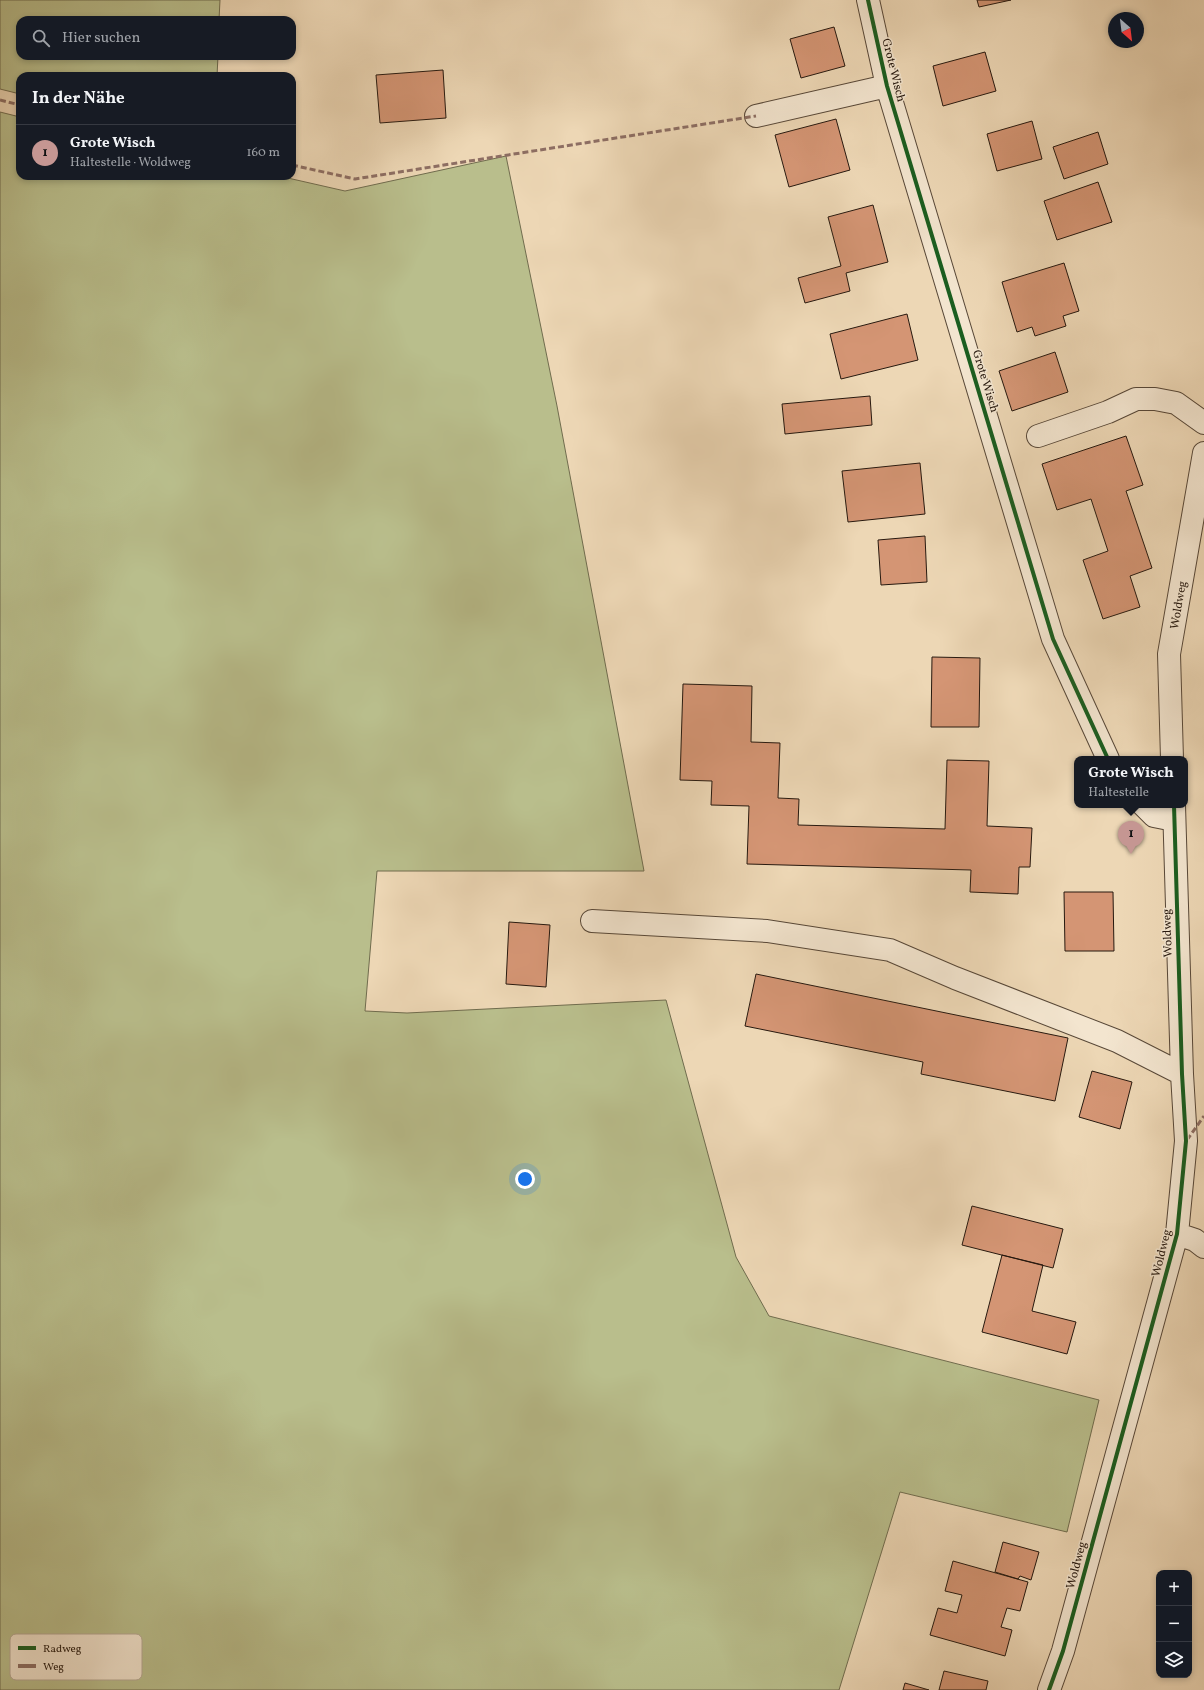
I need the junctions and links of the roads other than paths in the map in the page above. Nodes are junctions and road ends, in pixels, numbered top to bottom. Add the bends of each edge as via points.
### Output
1 (868, 0) edge
2 (887, 86) junction
3 (756, 116) dead end
4 (1204, 423) edge
5 (1038, 436) dead end
6 (1204, 453) edge
7 (1107, 756) edge
8 (1172, 756) edge
9 (1146, 808) edge
10 (1174, 813) edge
11 (592, 921) dead end
12 (1182, 1074) junction
13 (1177, 1234) junction
14 (1204, 1247) edge
15 (1049, 1690) edge

1 - 2 street, Grote Wisch
2 - 3 street, Grote Wisch
2 - 7 street, Grote Wisch via 1053,639
4 - 5 street via 1176,403 1155,398 1136,399 1108,412
6 - 8 street, Woldweg via 1169,654
9 - 10 street via 1154,816
10 - 12 street, Woldweg
11 - 12 street via 767,931 890,950 1117,1041
12 - 13 street, Woldweg via 1186,1141
13 - 14 street, Woldweg via 1195,1240
13 - 15 street, Woldweg via 1063,1651

